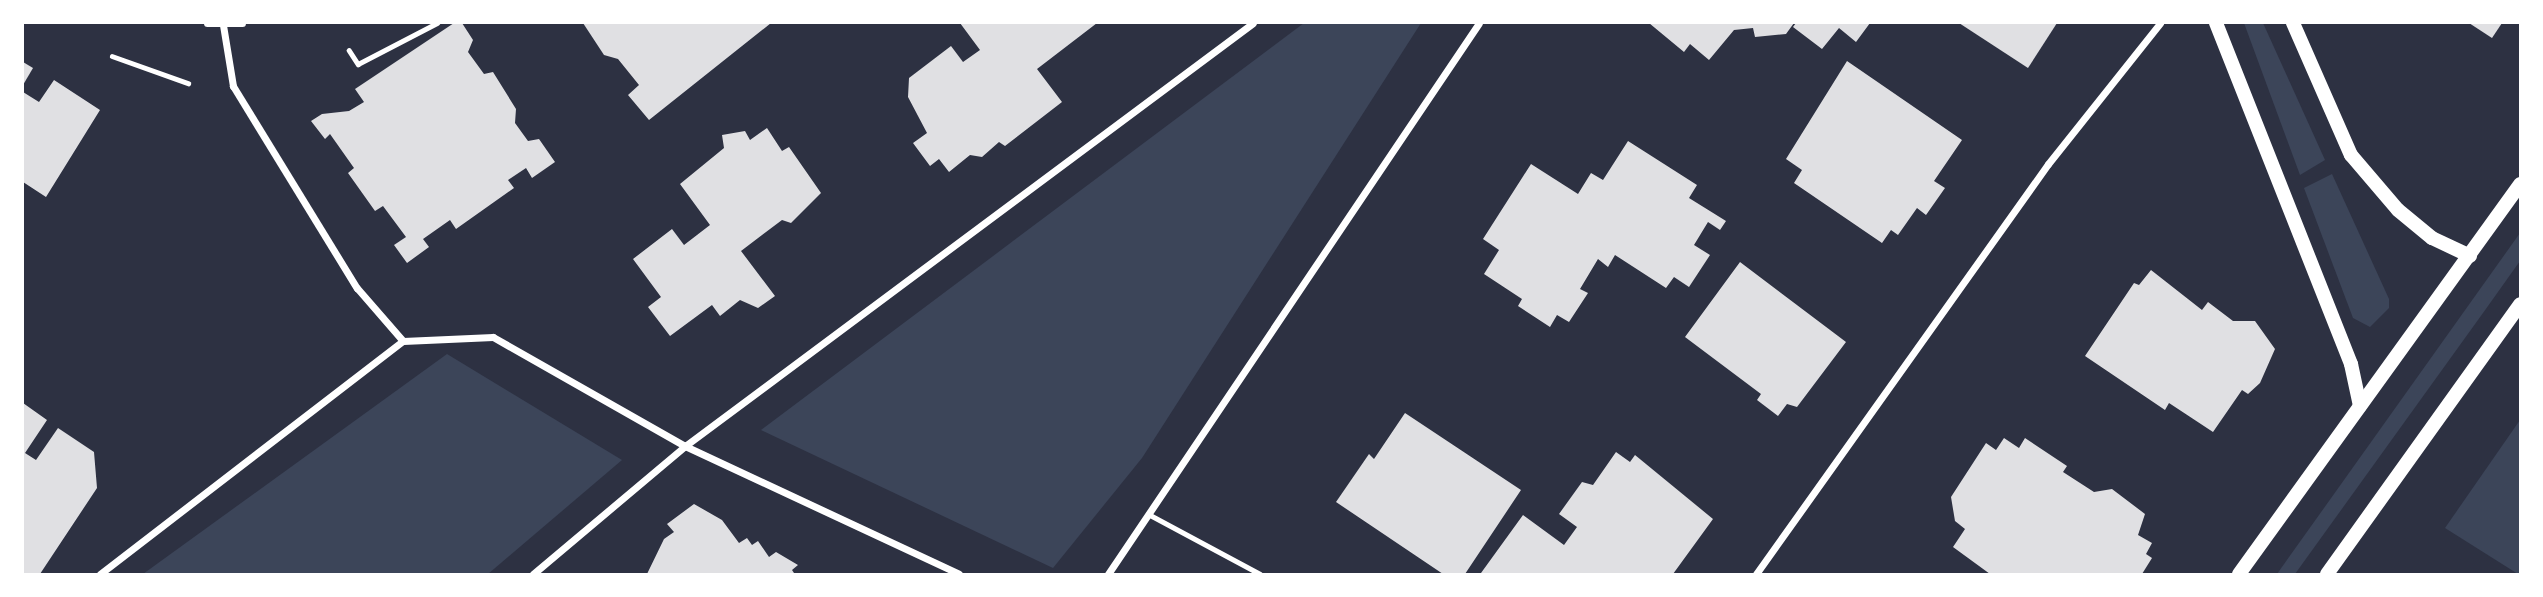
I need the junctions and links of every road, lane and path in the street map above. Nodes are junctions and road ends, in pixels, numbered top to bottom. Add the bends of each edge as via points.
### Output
1 (207, 23) edge
2 (242, 23) edge
3 (437, 23) edge
4 (1253, 23) edge
5 (1479, 23) edge
6 (2160, 23) edge
7 (2216, 23) edge
8 (2293, 23) edge
9 (223, 26) junction
10 (349, 50) dead end
11 (112, 56) dead end
12 (188, 83) dead end
13 (2520, 184) edge
14 (2470, 256) junction
15 (2520, 304) edge
16 (403, 341) junction
17 (2360, 406) junction
18 (685, 446) junction
19 (1148, 514) junction
20 (100, 574) edge
21 (533, 574) edge
22 (959, 574) edge
23 (1108, 574) edge
24 (1260, 574) edge
25 (1756, 574) edge
26 (2239, 574) edge
27 (2327, 574) edge

1 - 9 street
2 - 9 street
3 - 10 path via 358,64
4 - 18 street
5 - 19 street
6 - 25 street via 2048,164
7 - 17 main road via 2351,364
8 - 14 main road via 2351,155 2398,210 2432,238
9 - 16 street via 233,86 357,288
11 - 12 path
13 - 14 main road
14 - 17 main road
15 - 27 main road
16 - 18 street via 493,337
16 - 20 street
17 - 26 main road
18 - 21 street
18 - 22 street
19 - 23 street
19 - 24 lane

